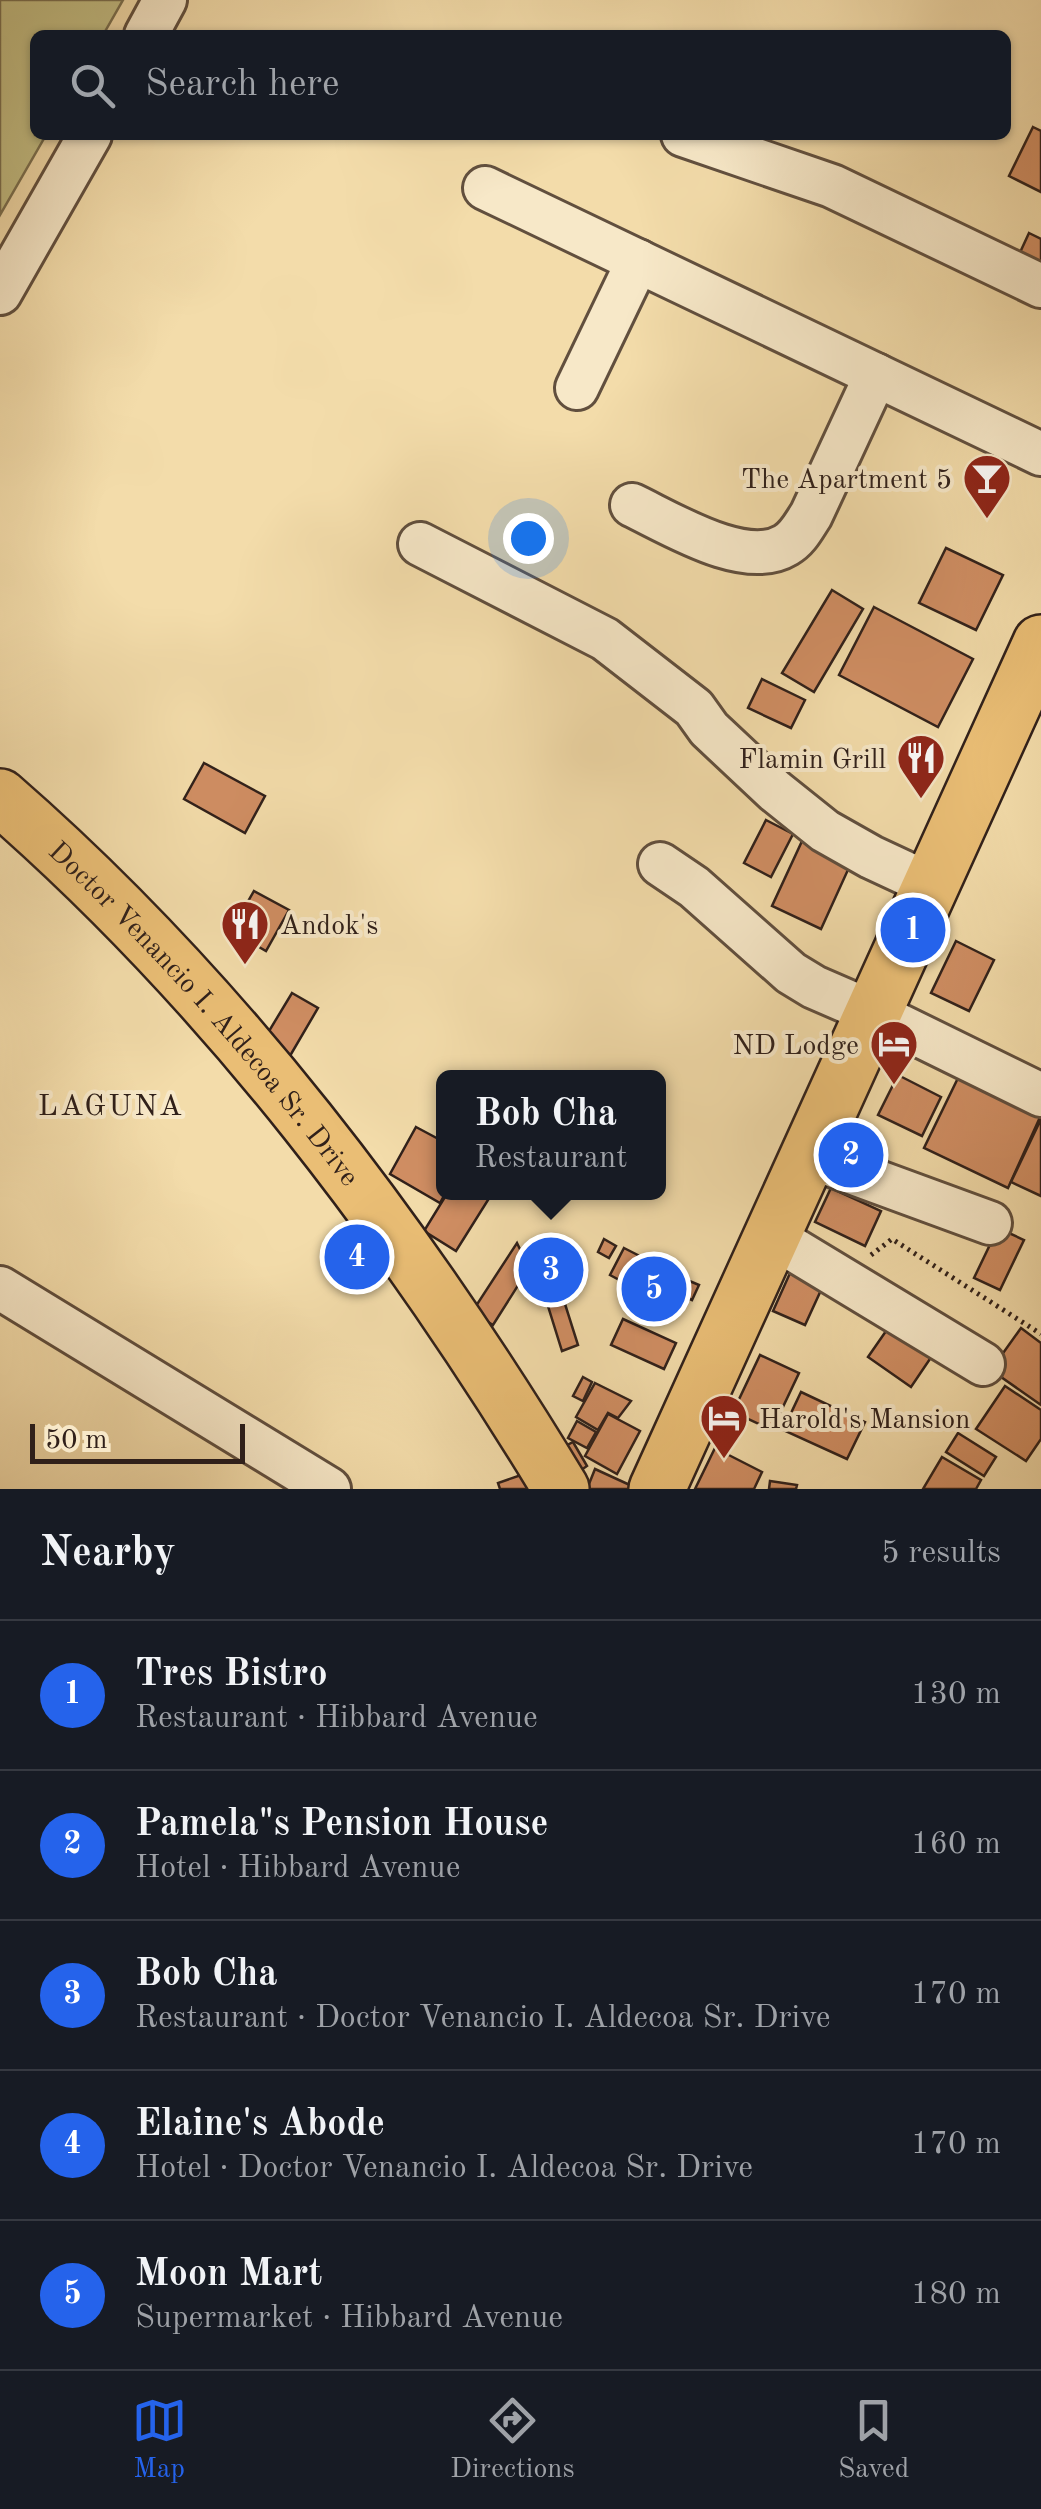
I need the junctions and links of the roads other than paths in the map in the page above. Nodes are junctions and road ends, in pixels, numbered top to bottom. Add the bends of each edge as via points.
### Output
1 (165, 0) edge
2 (149, 30) edge
3 (87, 140) edge
4 (697, 140) edge
5 (485, 188) dead end
6 (638, 261) junction
7 (1041, 286) edge
8 (0, 294) edge
9 (876, 375) junction
10 (577, 388) dead end
11 (1041, 454) edge
12 (632, 506) dead end
13 (420, 544) dead end
14 (1041, 643) edge
15 (0, 798) edge
16 (660, 864) dead end
17 (932, 885) junction
18 (874, 1013) junction
19 (1041, 1096) edge
20 (810, 1157) junction
21 (990, 1223) dead end
22 (773, 1237) junction
23 (0, 1288) edge
24 (983, 1364) dead end
25 (330, 1489) edge
26 (561, 1489) edge
27 (657, 1489) edge

1 - 2 street
3 - 8 street
4 - 7 street via 832,186
5 - 6 street
6 - 9 street
6 - 10 street
9 - 11 street
9 - 12 street via 810,515 783,547 743,552
13 - 17 street via 605,639 694,708 775,791 825,831
14 - 17 main road
15 - 26 main road, Doctor Venancio I. Aldecoa Sr. Drive via 131,918 299,1110 477,1356
16 - 18 street via 791,972
17 - 18 main road
18 - 19 street
18 - 20 main road
20 - 21 street
20 - 22 main road
22 - 24 street
22 - 27 main road
23 - 25 street

